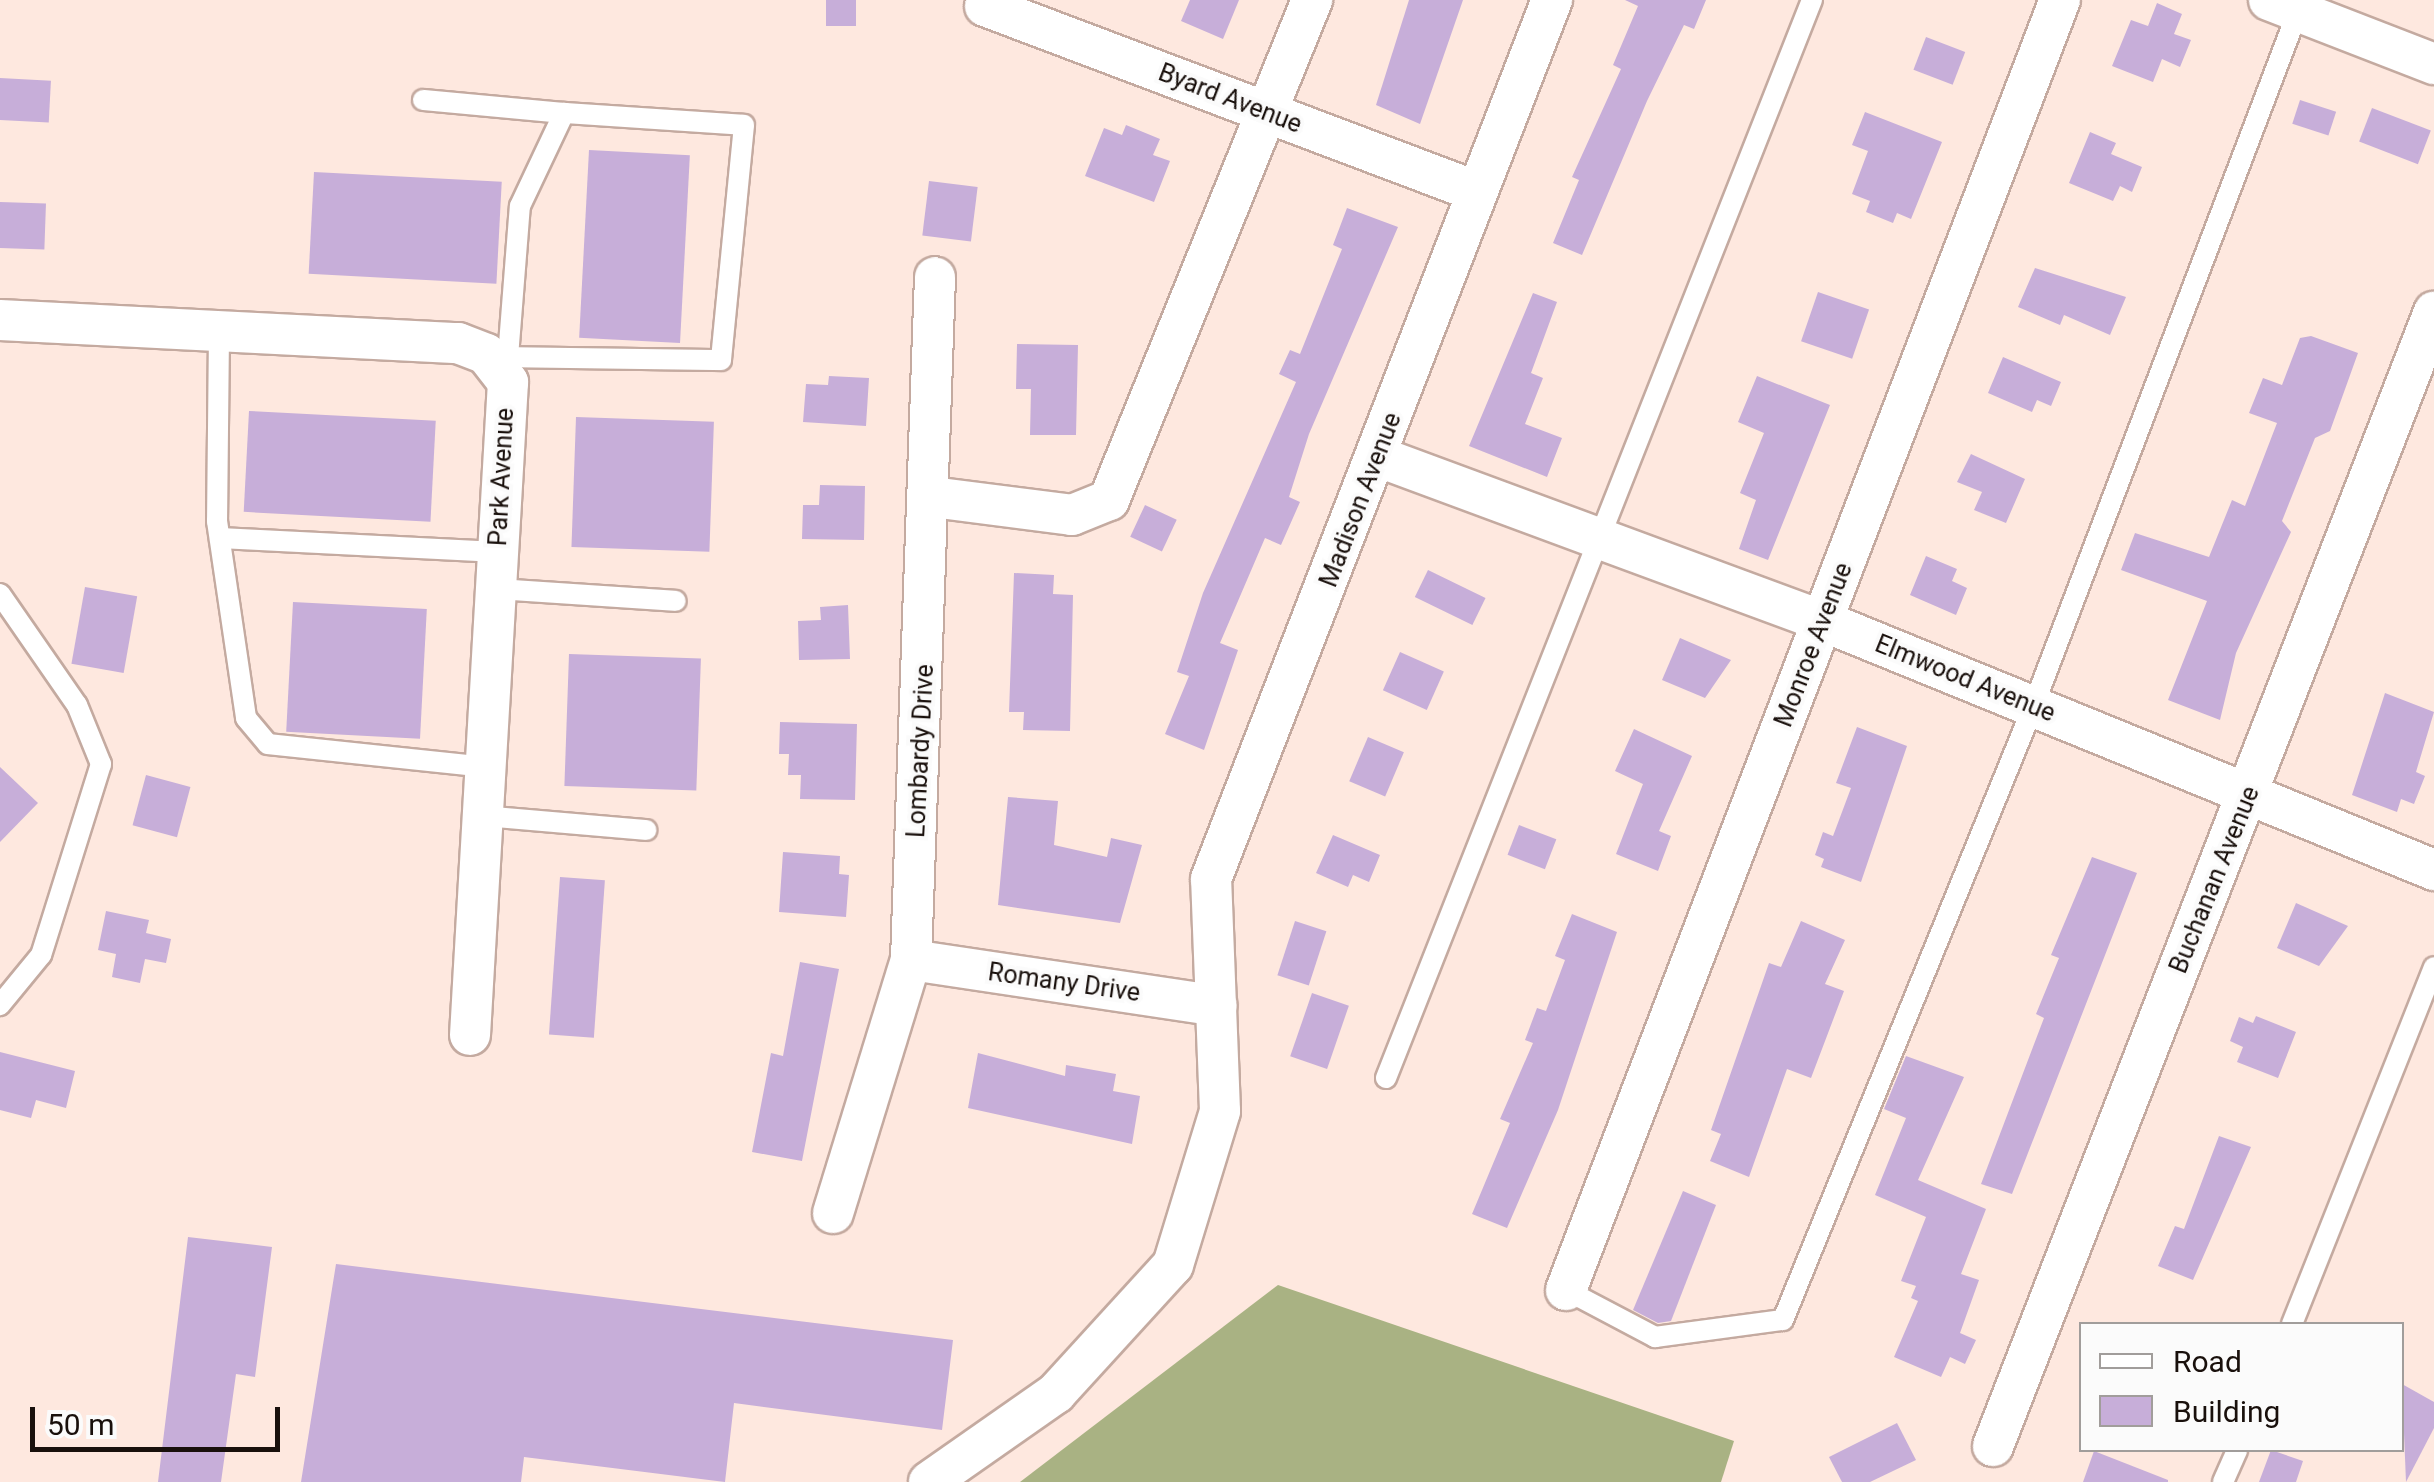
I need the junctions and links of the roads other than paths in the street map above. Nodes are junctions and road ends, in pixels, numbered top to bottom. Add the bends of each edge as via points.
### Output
1 (1312, 0) edge
2 (1552, 0) edge
3 (1812, 0) edge
4 (2060, 0) edge
5 (2290, 4) edge
6 (985, 6) dead end
7 (2434, 64) edge
8 (422, 100) dead end
9 (564, 113) junction
10 (1268, 114) junction
11 (1476, 191) junction
12 (935, 277) dead end
13 (2434, 312) edge
14 (0, 320) edge
15 (220, 333) junction
16 (497, 356) junction
17 (1379, 458) junction
18 (932, 497) junction
19 (220, 538) junction
20 (1598, 544) junction
21 (497, 571) junction
22 (0, 594) edge
23 (676, 601) dead end
24 (1823, 621) junction
25 (2033, 707) junction
26 (486, 768) junction
27 (2246, 794) junction
28 (483, 816) junction
29 (646, 830) dead end
30 (2434, 870) edge
31 (911, 960) junction
32 (2434, 967) edge
33 (0, 1005) edge
34 (1217, 1006) junction
35 (470, 1035) dead end
36 (1386, 1078) dead end
37 (833, 1214) dead end
38 (1566, 1290) joint
39 (2293, 1322) edge
40 (1993, 1446) dead end
41 (2237, 1452) edge
42 (929, 1482) edge
43 (2223, 1482) edge

1 - 10 street
2 - 11 street, Madison Avenue
3 - 20 lane
4 - 24 street, Monroe Avenue
5 - 7 street
5 - 25 lane
6 - 10 street, Byard Avenue
8 - 9 lane
9 - 16 lane via 520,206
9 - 16 lane via 744,125 720,360
10 - 11 street, Byard Avenue
10 - 18 street via 1109,500 1072,515
11 - 17 street, Madison Avenue
12 - 18 street, Lombardy Drive
13 - 27 street, Buchanan Avenue via 2265,763
14 - 15 street
15 - 16 street via 458,344
15 - 19 lane
16 - 21 street, Park Avenue via 508,382
17 - 20 street, Elmwood Avenue
17 - 34 street, Madison Avenue via 1212,879
18 - 31 street, Lombardy Drive
19 - 21 lane
19 - 26 lane via 246,718 268,744
20 - 24 street, Elmwood Avenue
20 - 36 lane
21 - 23 lane
21 - 26 street, Park Avenue
22 - 33 lane via 77,705 102,764 41,955
24 - 25 street, Elmwood Avenue
24 - 38 street, Monroe Avenue
25 - 27 street, Elmwood Avenue
25 - 38 lane via 1783,1320 1655,1337
26 - 28 street, Park Avenue
27 - 30 street, Elmwood Avenue
27 - 40 street, Buchanan Avenue
28 - 29 lane
28 - 35 street, Park Avenue
31 - 34 street, Romany Drive
31 - 37 street, Lombardy Drive
32 - 39 lane
34 - 42 street, Madison Avenue via 1220,1110 1173,1265 1056,1393
41 - 43 lane

